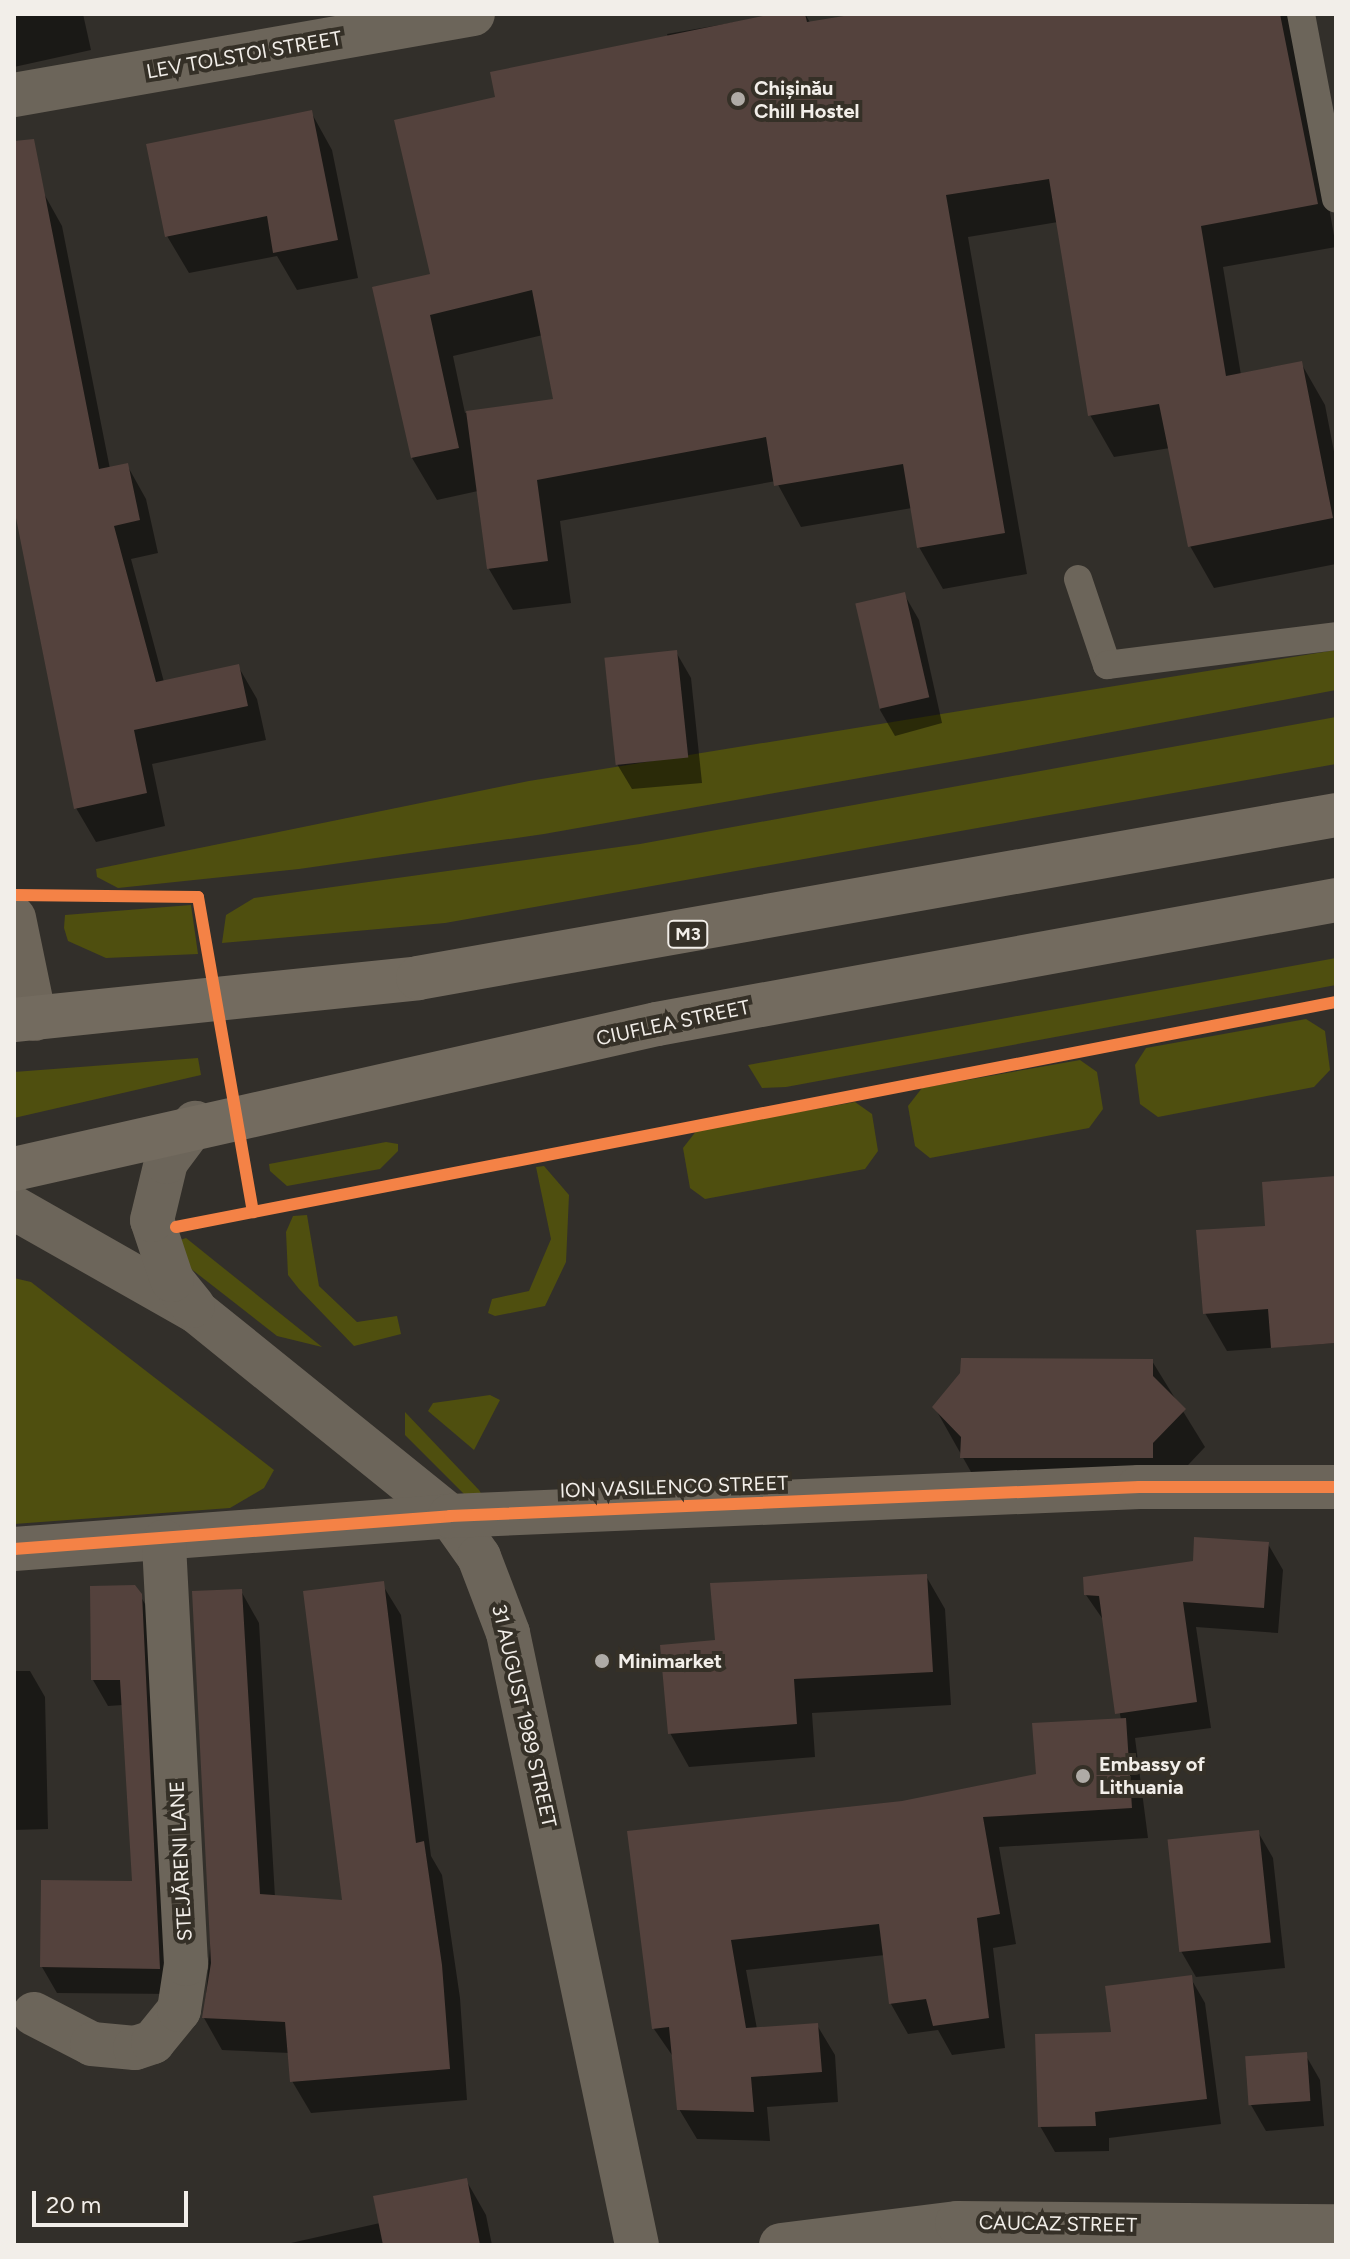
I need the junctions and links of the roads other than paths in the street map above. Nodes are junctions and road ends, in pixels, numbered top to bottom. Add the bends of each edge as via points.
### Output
1 (473, 14) edge
2 (1301, 14) edge
3 (14, 95) edge
4 (1336, 199) edge
5 (1078, 579) dead end
6 (1336, 636) edge
7 (1336, 815) edge
8 (1336, 900) edge
9 (14, 918) edge
10 (24, 1020) edge
11 (195, 1123) junction
12 (14, 1169) edge
13 (14, 1208) edge
14 (197, 1312) junction
15 (1336, 1487) edge
16 (450, 1516) junction
17 (164, 1542) junction
18 (14, 1549) edge
19 (34, 2014) dead end
20 (1336, 2226) edge
21 (1258, 2236) edge
22 (637, 2245) edge
23 (781, 2245) edge

1 - 3 street, LEV TOLSTOI STREET
2 - 4 lane
5 - 6 lane via 1107,665
7 - 10 highway, M3 via 418,978
8 - 11 highway, CIUFLEA STREET via 657,1024
9 - 10 street
11 - 12 highway, CIUFLEA STREET
11 - 14 street, 31 AUGUST 1989 STREET via 166,1162 152,1220 172,1280
13 - 14 street, 31 AUGUST 1989 STREET via 77,1237
14 - 16 street, 31 AUGUST 1989 STREET
15 - 16 street, ION VASILENCO STREET via 1139,1487
16 - 17 street, ION VASILENCO STREET
16 - 22 street, 31 AUGUST 1989 STREET via 479,1557 508,1633
17 - 18 street, ION VASILENCO STREET
17 - 19 street, STEJĂRENI LANE via 186,1964 179,2010 153,2042 135,2048 92,2044
20 - 21 street, CAUCAZ STREET
21 - 23 street, CAUCAZ STREET via 957,2223

